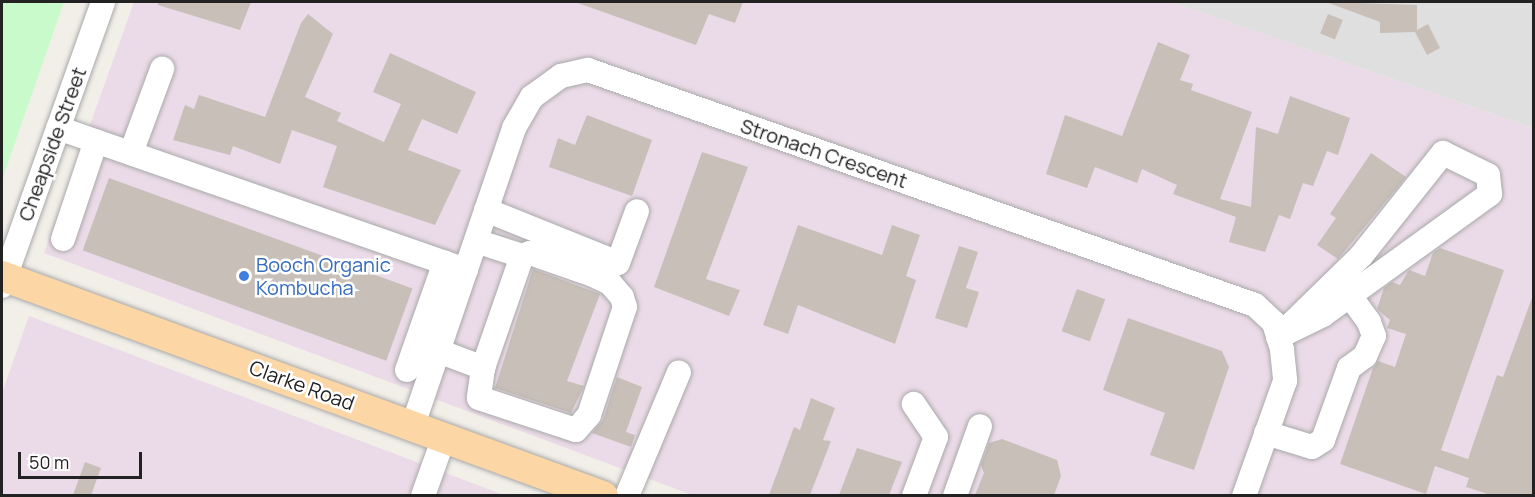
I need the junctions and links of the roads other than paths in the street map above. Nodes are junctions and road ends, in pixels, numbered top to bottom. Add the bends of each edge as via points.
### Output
1 (103, 2) edge
2 (162, 69) dead end
3 (58, 128) junction
4 (96, 141) junction
5 (131, 153) junction
6 (486, 210) junction
7 (637, 211) dead end
8 (63, 239) dead end
9 (476, 241) junction
10 (522, 256) junction
11 (456, 266) junction
12 (2, 279) edge
13 (1350, 296) junction
14 (1278, 337) junction
15 (428, 346) junction
16 (483, 368) junction
17 (407, 370) dead end
18 (679, 372) dead end
19 (914, 404) dead end
20 (413, 425) junction
21 (980, 426) dead end
22 (1266, 433) junction
23 (444, 437) junction
24 (423, 495) edge
25 (603, 495) edge
26 (627, 495) edge
27 (914, 495) edge
28 (955, 495) edge
29 (1244, 495) edge

1 - 3 street, Cheapside Street
2 - 5 street
3 - 4 street
3 - 12 street, Cheapside Street
4 - 5 street
4 - 8 street
5 - 11 street
6 - 7 street via 618,263
6 - 9 street, Stronach Crescent
6 - 14 street, Stronach Crescent via 514,128 532,97 561,76 588,70 1255,305 1274,323
9 - 10 street
9 - 11 street, Stronach Crescent
10 - 16 street
10 - 16 street via 530,253 593,275 610,283 622,297 626,307 588,415 576,430 479,398
11 - 15 street, Stronach Crescent
12 - 20 main road, Clarke Road
13 - 14 street via 1323,315
13 - 14 street via 1490,194 1488,175 1443,153 1361,256
13 - 22 street via 1374,336 1365,356 1349,368 1323,440 1312,447
14 - 22 street, Stronach Crescent via 1285,381
15 - 16 street
15 - 17 street
15 - 20 street, Stronach Crescent
18 - 26 street
19 - 27 street via 936,437
20 - 23 main road, Clarke Road
21 - 28 street
22 - 29 street, Stronach Crescent
23 - 24 street
23 - 25 main road, Clarke Road

